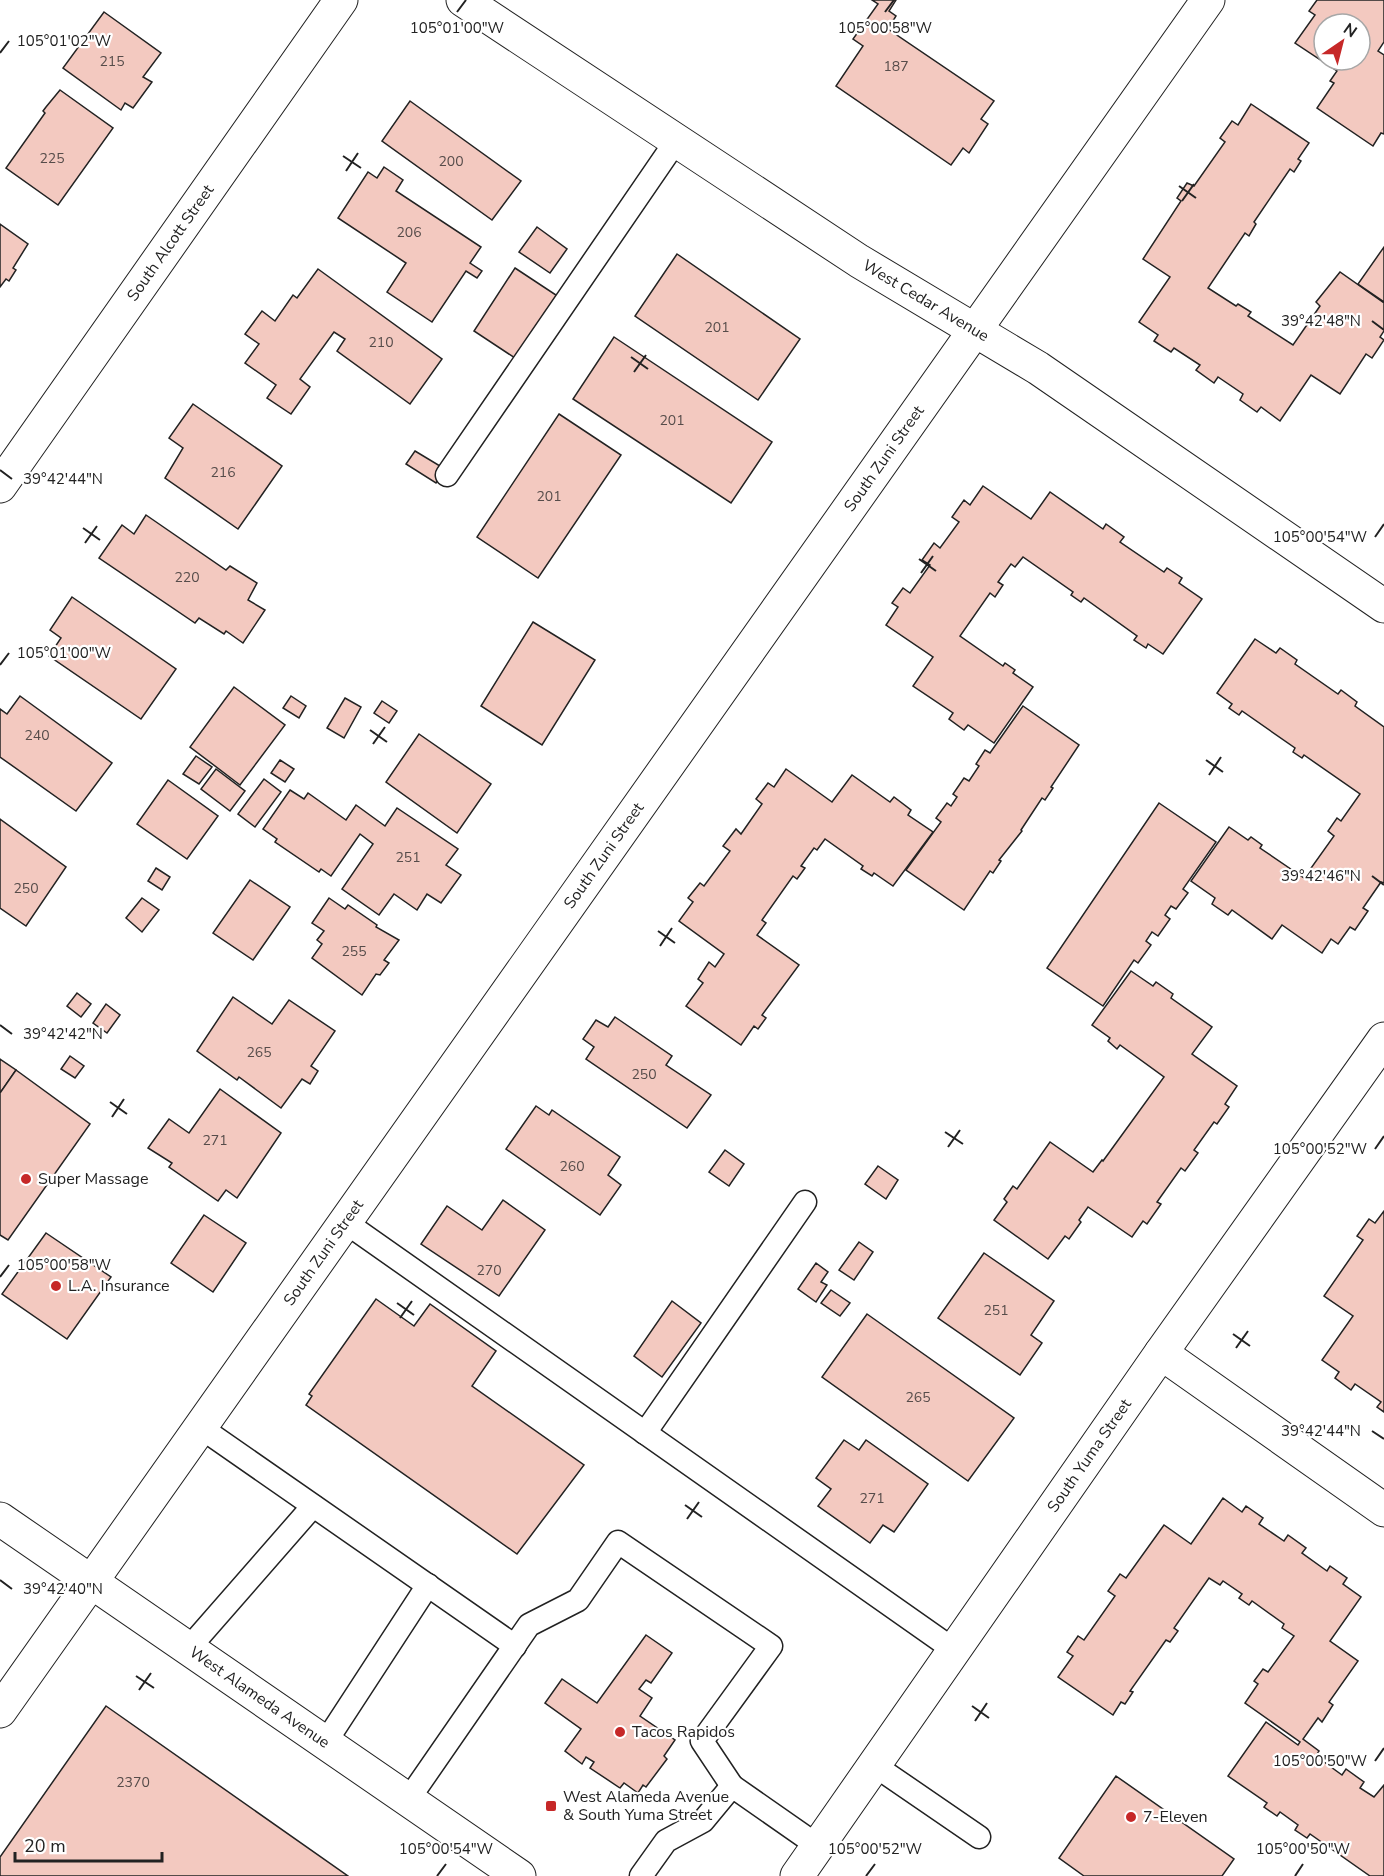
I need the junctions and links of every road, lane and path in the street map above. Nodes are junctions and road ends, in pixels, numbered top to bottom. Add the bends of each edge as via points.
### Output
1 (341, 0) edge
2 (463, 0) edge
3 (1208, 0) edge
4 (676, 141) junction
5 (976, 329) junction
6 (447, 475) dead end
7 (0, 486) edge
8 (1384, 606) edge
9 (1384, 1039) edge
10 (805, 1202) dead end
11 (345, 1221) junction
12 (1161, 1353) junction
13 (200, 1427) junction
14 (645, 1433) junction
15 (313, 1506) junction
16 (1384, 1510) edge
17 (0, 1520) edge
18 (91, 1583) junction
19 (428, 1585) junction
20 (514, 1646) junction
21 (188, 1649) junction
22 (954, 1650) junction
23 (0, 1711) edge
24 (325, 1743) junction
25 (874, 1765) junction
26 (732, 1786) junction
27 (408, 1800) junction
28 (979, 1837) dead end
29 (818, 1846) junction
30 (519, 1876) edge
31 (641, 1876) edge
32 (797, 1876) edge

1 - 7 street, South Alcott Street
2 - 4 street, West Cedar Avenue
3 - 5 street, South Zuni Street
4 - 5 street, West Cedar Avenue via 859,261
4 - 6 lane
5 - 8 street, West Cedar Avenue
5 - 11 street, South Zuni Street
9 - 12 street, South Yuma Street
10 - 14 lane
11 - 13 street, South Zuni Street
11 - 14 lane
12 - 16 street
12 - 22 street, South Yuma Street
13 - 15 lane
13 - 18 street, South Zuni Street
14 - 22 lane
15 - 19 lane
15 - 21 lane
17 - 18 street, West Alameda Avenue
18 - 21 street, West Alameda Avenue
18 - 23 street, South Zuni Street
19 - 20 lane
19 - 24 lane
20 - 26 lane via 529,1625 578,1600 618,1542 771,1646 702,1741
20 - 27 lane
21 - 24 street, West Alameda Avenue
22 - 25 street, South Yuma Street
24 - 27 street, West Alameda Avenue
25 - 28 lane
25 - 29 street, South Yuma Street
26 - 29 lane
26 - 31 lane via 703,1821 666,1841
27 - 30 street, West Alameda Avenue
29 - 32 street, South Yuma Street

